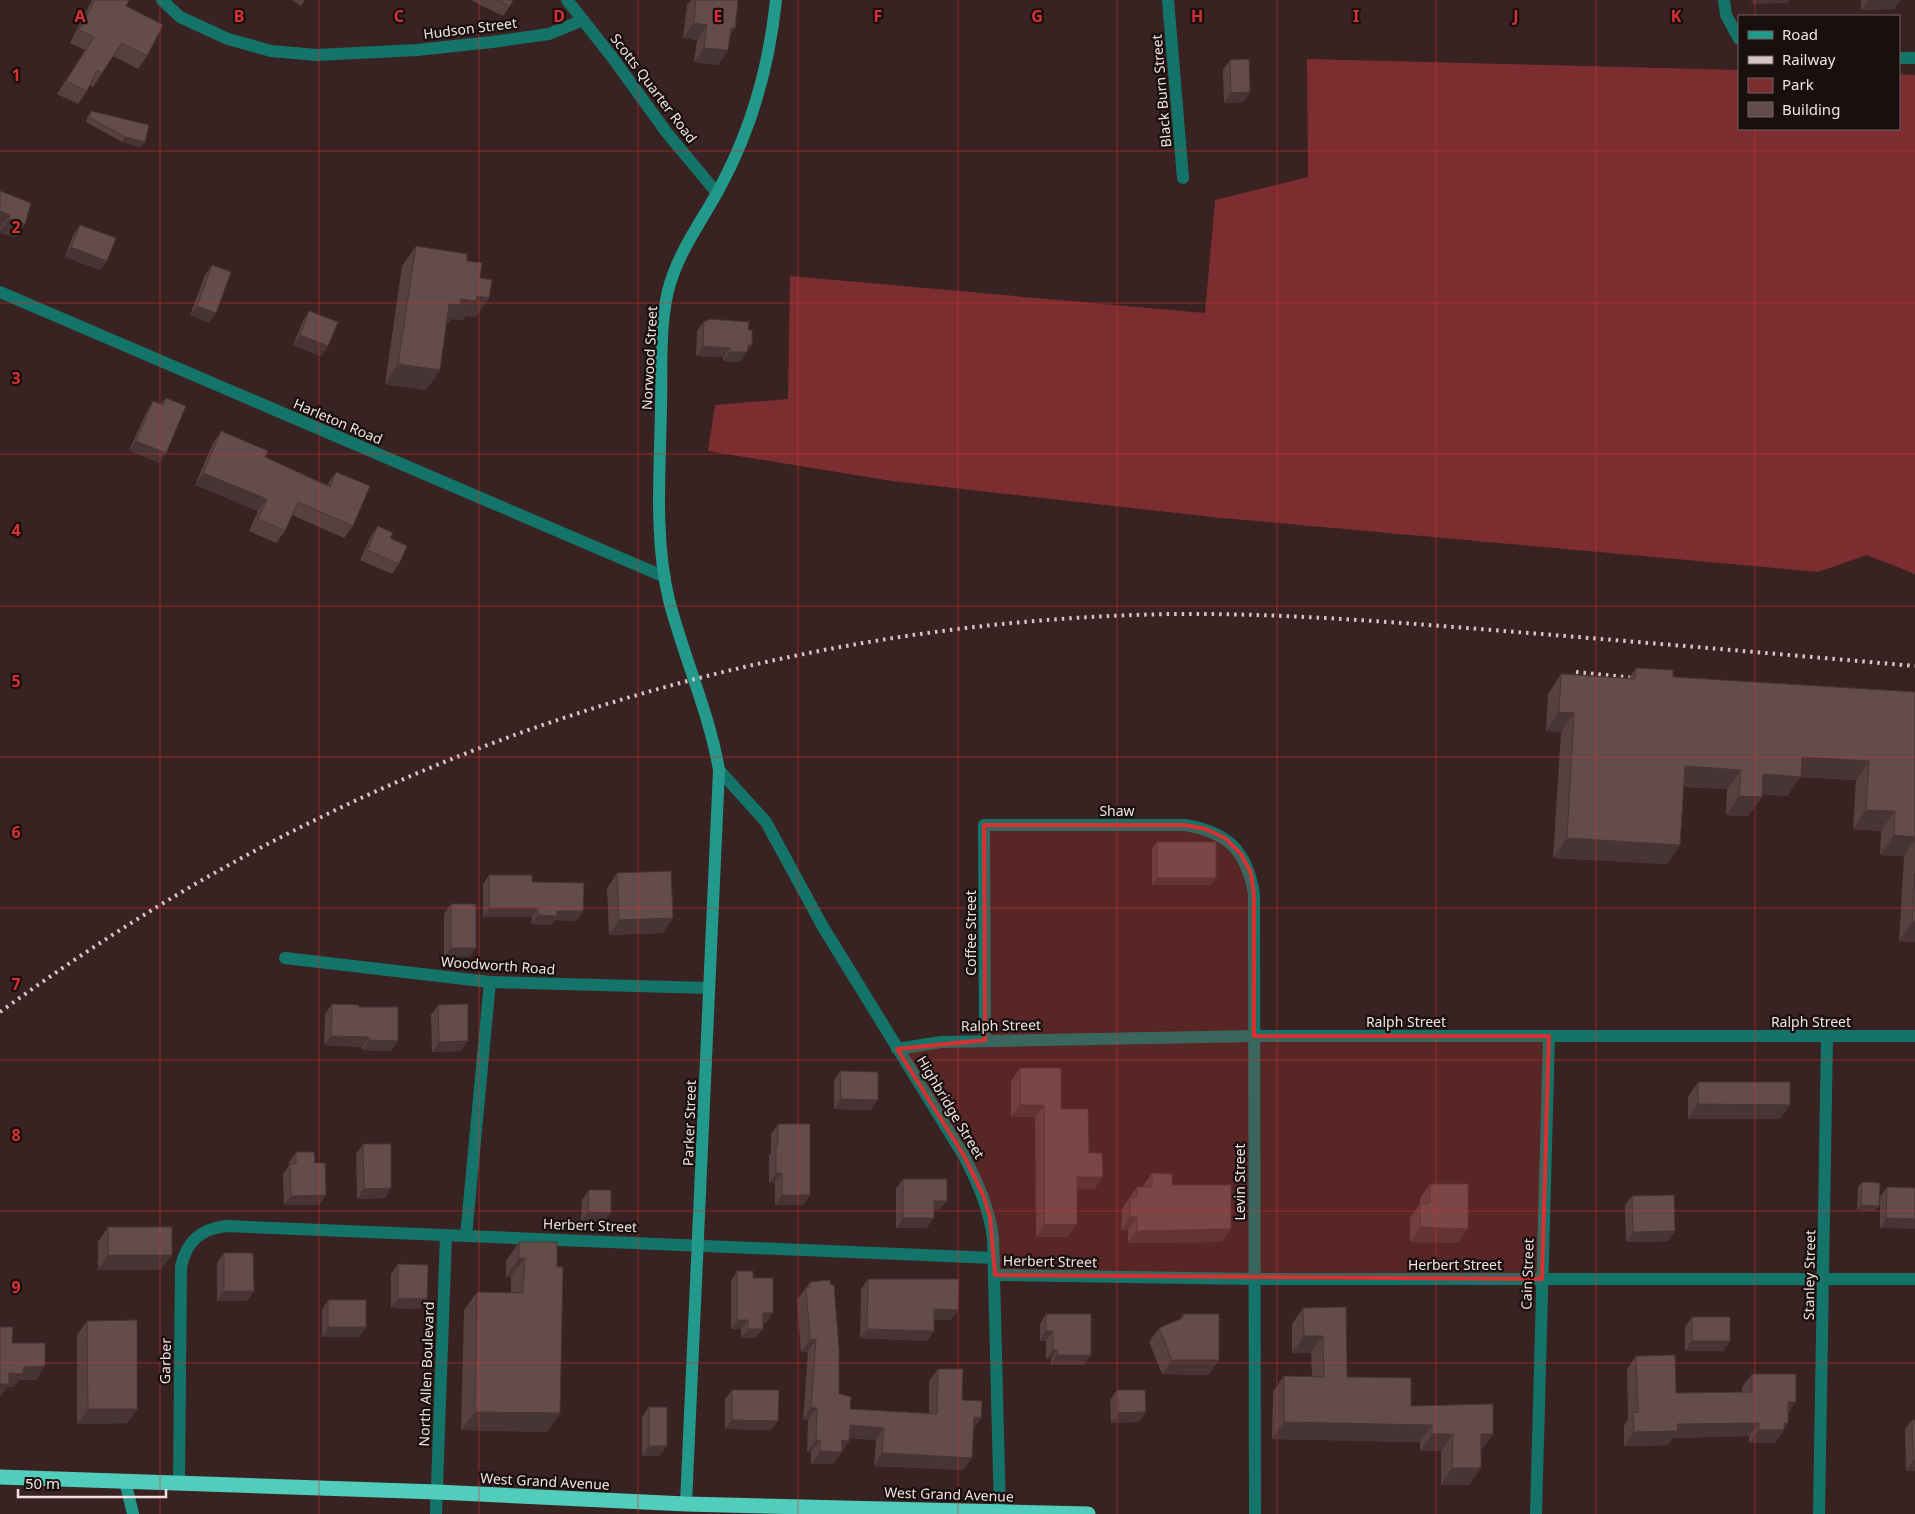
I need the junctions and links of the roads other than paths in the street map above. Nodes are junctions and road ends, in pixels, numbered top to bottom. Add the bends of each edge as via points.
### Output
1 (162, 0) edge
2 (567, 0) edge
3 (776, 0) edge
4 (1168, 0) edge
5 (1724, 0) edge
6 (583, 20) junction
7 (1738, 38) edge
8 (1900, 58) edge
9 (1915, 58) edge
10 (1183, 178) dead end
11 (717, 193) junction
12 (0, 292) edge
13 (665, 577) junction
14 (711, 734) joint
15 (719, 770) junction
16 (984, 825) joint
17 (1241, 854) joint
18 (285, 958) dead end
19 (490, 982) junction
20 (709, 988) junction
21 (1254, 1036) junction
22 (1549, 1036) junction
23 (1826, 1036) junction
24 (1915, 1036) edge
25 (985, 1040) junction
26 (897, 1049) junction
27 (446, 1235) junction
28 (466, 1236) junction
29 (190, 1242) joint
30 (698, 1244) junction
31 (994, 1258) junction
32 (995, 1275) junction
33 (1542, 1279) junction
34 (1254, 1280) junction
35 (1824, 1280) junction
36 (1915, 1280) edge
37 (0, 1477) edge
38 (125, 1481) junction
39 (178, 1483) junction
40 (437, 1492) junction
41 (686, 1509) edge
42 (1000, 1511) junction
43 (943, 1512) edge
44 (134, 1514) edge
45 (436, 1514) edge
46 (1088, 1514) edge
47 (1256, 1514) edge
48 (1536, 1514) edge
49 (1819, 1514) edge

1 - 6 street, Hudson Street via 180,17 228,39 270,51 317,55 492,42 549,34
2 - 6 street, Scotts Quarter Road
3 - 11 street, Norwood Street via 762,88 738,154
4 - 10 street, Black Burn Street
5 - 7 street via 1726,16
6 - 11 street, Scotts Quarter Road via 667,134
8 - 9 street
11 - 13 street, Norwood Street via 676,266 665,310 660,493
12 - 13 street, Harleton Road
13 - 14 street, Norwood Street via 674,618
14 - 15 street, Parker Street
15 - 20 street, Parker Street
15 - 26 street, Highbridge Street via 766,822 823,927
16 - 17 street, Shaw via 1184,825 1206,829 1225,838
16 - 25 street, Coffee Street
17 - 21 street, Levin Street via 1250,873 1254,894
18 - 19 street, Woodworth Road
19 - 20 street, Woodworth Road
19 - 28 street
20 - 30 street, Parker Street
21 - 22 street, Ralph Street
21 - 25 street, Ralph Street
21 - 34 street, Levin Street
22 - 23 street, Ralph Street
22 - 33 street, Cain Street
23 - 24 street, Ralph Street
23 - 35 street, Stanley Street
25 - 26 street, Ralph Street
26 - 31 street, Highbridge Street via 974,1176 990,1217
27 - 28 street, Herbert Street
27 - 29 street, Herbert Street via 226,1226 212,1228
27 - 40 street, North Allen Boulevard
28 - 30 street, Herbert Street
29 - 39 street, Garber via 181,1267
30 - 31 street, Herbert Street
30 - 41 street, Parker Street
31 - 32 street, Highbridge Street
32 - 34 street, Herbert Street
32 - 42 street, Highbridge Street
33 - 34 street, Herbert Street
33 - 35 street, Herbert Street
33 - 48 street, Cain Street
34 - 47 street, Levin Street
35 - 36 street, Herbert Street
35 - 49 street, Stanley Street
37 - 38 highway, West Grand Avenue
38 - 39 highway, West Grand Avenue
38 - 44 street
39 - 40 highway, West Grand Avenue
40 - 41 highway, West Grand Avenue
40 - 45 street, North Allen Boulevard
41 - 43 highway, West Grand Avenue
42 - 43 highway, West Grand Avenue
42 - 46 highway, West Grand Avenue

